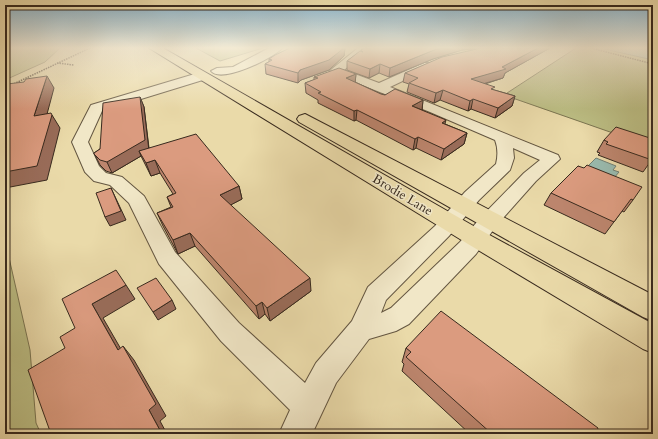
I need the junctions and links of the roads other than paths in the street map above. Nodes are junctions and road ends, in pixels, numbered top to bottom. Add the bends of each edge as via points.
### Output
1 (189, 68) edge
2 (213, 68) edge
3 (238, 68) edge
4 (339, 68) edge
5 (422, 68) edge
6 (217, 71) junction
7 (339, 72) junction
8 (202, 76) junction
9 (326, 77) edge
10 (378, 88) junction
11 (501, 137) junction
12 (504, 166) junction
13 (530, 177) junction
14 (455, 214) junction
15 (483, 229) junction
16 (653, 309) edge
17 (361, 329) junction
18 (653, 339) edge
19 (309, 407) junction
20 (296, 434) edge

1 - 8 main road, Brodie Lane
2 - 6 main road, Brodie Lane
3 - 6 lane
4 - 7 lane via 336,71
5 - 10 lane
6 - 8 main road
6 - 14 main road, Brodie Lane
7 - 9 lane
7 - 10 lane
8 - 14 main road, Brodie Lane
8 - 19 lane via 96,108 80,142 91,168 100,177 116,181 137,200 167,258 225,326
10 - 11 lane
11 - 12 lane via 506,152
11 - 13 lane via 552,159
12 - 13 lane
12 - 14 lane
13 - 15 lane
14 - 15 main road, Brodie Lane
14 - 17 lane via 442,231 377,294
15 - 16 main road, Brodie Lane
15 - 17 lane via 468,248 400,316 387,323
15 - 18 main road, Brodie Lane
17 - 19 lane via 326,373
19 - 20 lane

